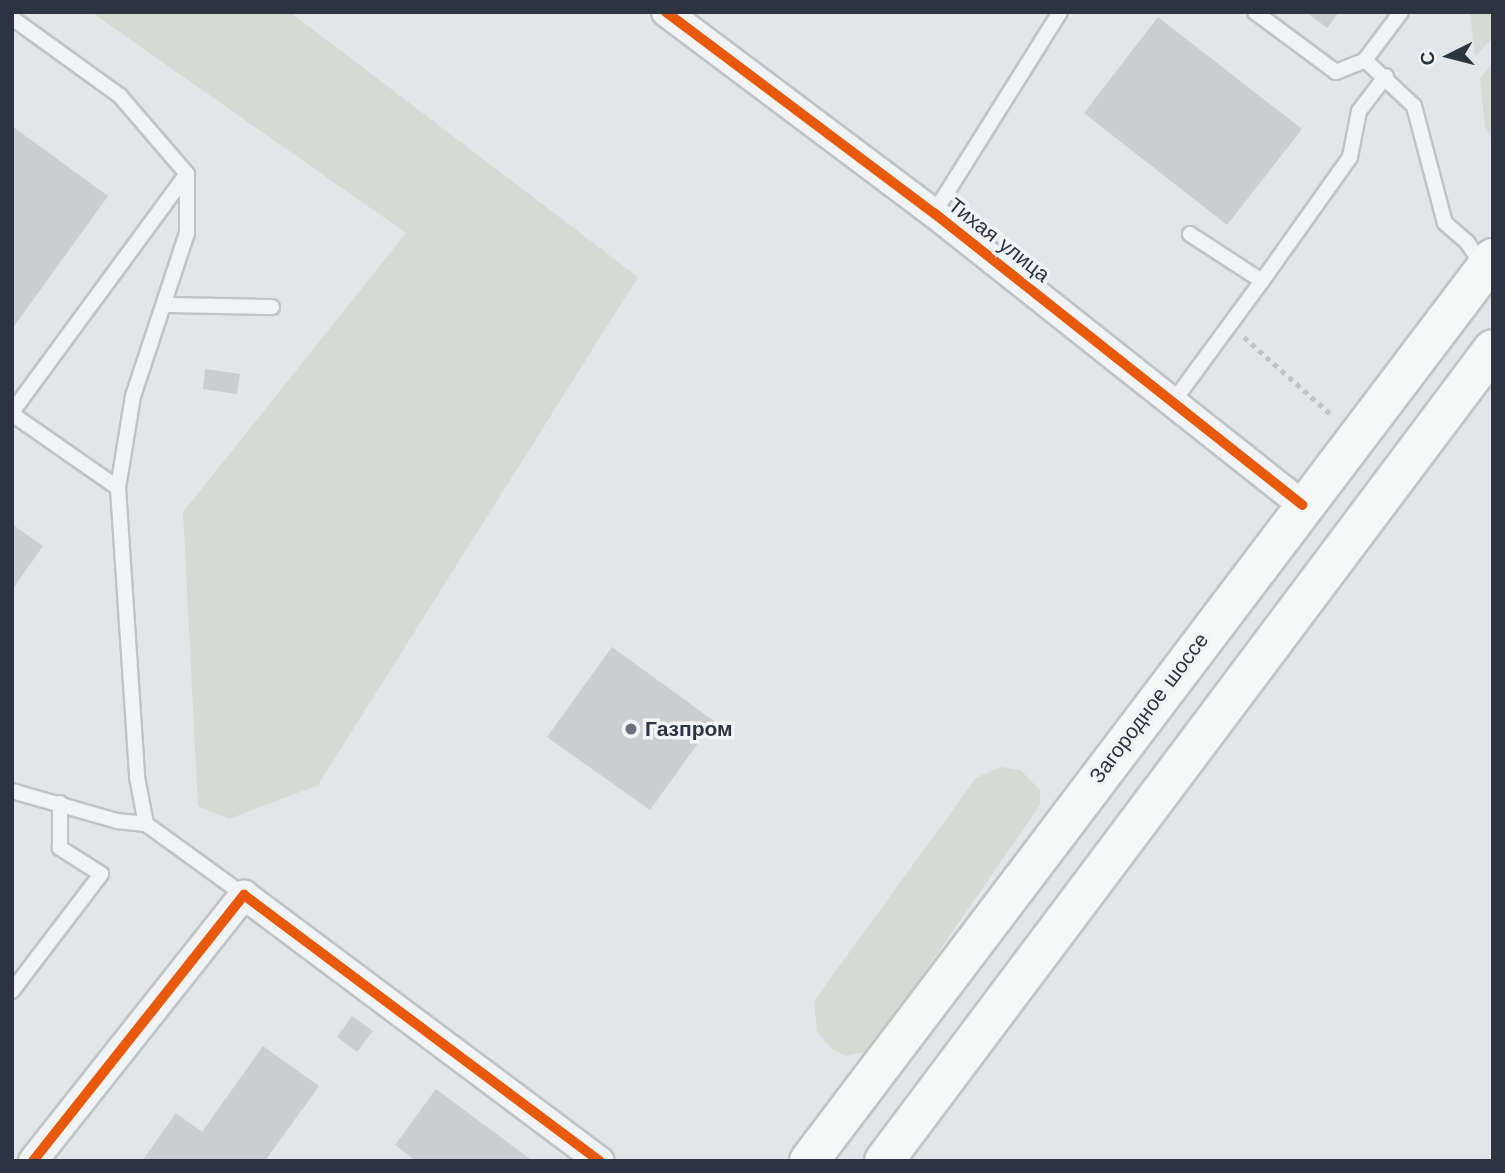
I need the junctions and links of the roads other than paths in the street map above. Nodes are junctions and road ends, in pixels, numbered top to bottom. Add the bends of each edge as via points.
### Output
1 (666, 12) edge
2 (1060, 12) edge
3 (1255, 12) edge
4 (1401, 12) edge
5 (12, 18) edge
6 (1365, 60) junction
7 (1387, 76) junction
8 (187, 174) junction
9 (934, 213) junction
10 (1190, 234) dead end
11 (1489, 263) edge
12 (1262, 281) junction
13 (165, 305) junction
14 (272, 307) dead end
15 (1493, 349) edge
16 (1173, 402) junction
17 (12, 413) edge
18 (118, 488) junction
19 (1302, 505) junction
20 (1349, 541) junction
21 (12, 791) edge
22 (60, 803) junction
23 (146, 824) junction
24 (244, 895) junction
25 (12, 991) edge
26 (33, 1161) edge
27 (600, 1161) edge
28 (809, 1161) edge
29 (884, 1161) edge

1 - 9 street, Тихая улица
2 - 9 lane
3 - 6 lane via 1336,72
4 - 6 lane
5 - 8 lane via 120,96
6 - 7 lane
7 - 11 lane via 1413,106 1445,223
7 - 12 lane via 1359,111 1350,157
8 - 13 lane via 187,233
8 - 17 lane
9 - 16 street, Тихая улица
10 - 12 lane
11 - 19 highway, Загородное шоссе
12 - 16 lane
13 - 14 lane
13 - 18 lane via 133,396
15 - 20 highway
16 - 19 street, Тихая улица
17 - 18 lane
18 - 23 lane via 137,778
19 - 20 highway
19 - 28 highway, Загородное шоссе
20 - 29 highway
21 - 22 lane
22 - 23 lane
22 - 25 lane via 60,848 101,874
23 - 24 lane
24 - 26 street
24 - 27 street

